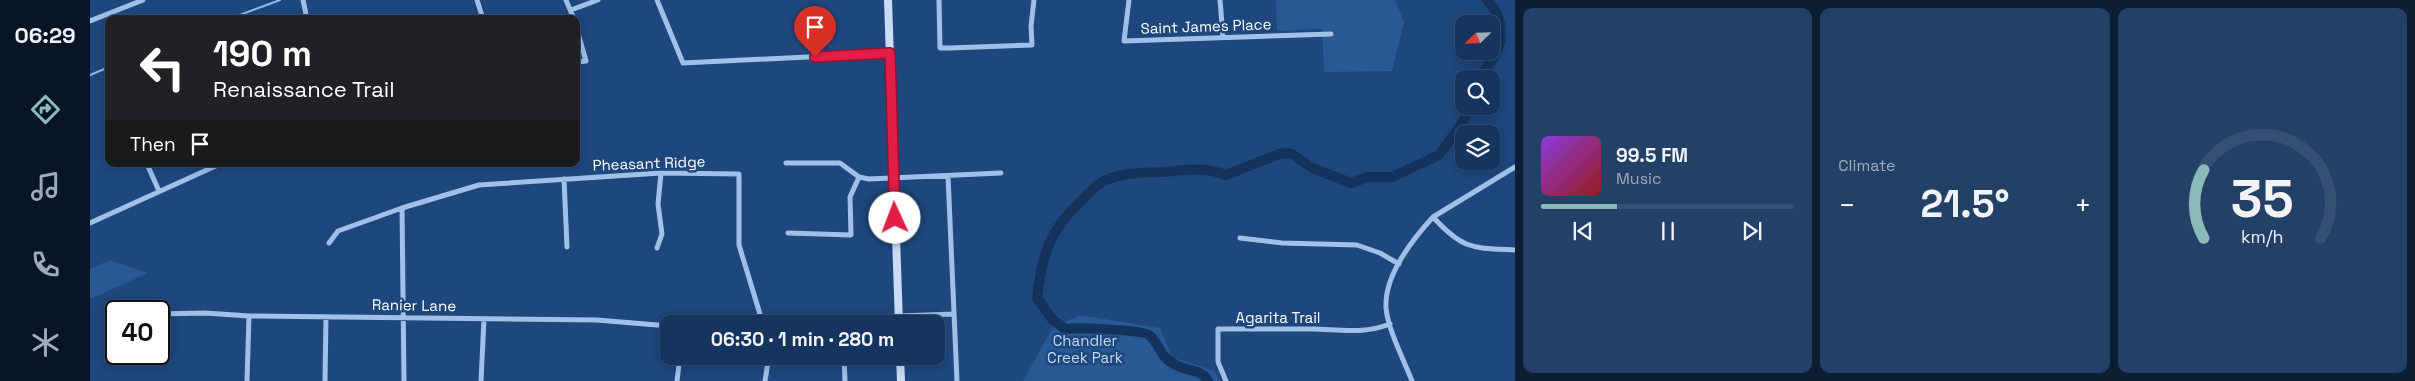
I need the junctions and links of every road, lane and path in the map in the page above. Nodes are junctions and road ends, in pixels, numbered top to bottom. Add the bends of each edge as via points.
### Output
1 (143, 0) edge
2 (302, 0) edge
3 (477, 0) edge
4 (566, 0) edge
5 (598, 0) edge
6 (657, 0) edge
7 (888, 0) edge
8 (939, 0) edge
9 (1034, 0) edge
10 (1129, 0) edge
11 (1220, 0) edge
12 (571, 10) junction
13 (105, 15) edge
14 (105, 15) edge
15 (306, 15) edge
16 (482, 15) edge
17 (573, 15) edge
18 (90, 21) edge
19 (1331, 34) dead end
20 (1223, 37) junction
21 (580, 40) edge
22 (890, 53) junction
23 (580, 61) edge
24 (786, 164) dead end
25 (148, 167) edge
26 (213, 167) edge
27 (1515, 167) edge
28 (661, 173) junction
29 (1001, 173) dead end
30 (948, 176) junction
31 (858, 178) junction
32 (894, 178) junction
33 (564, 179) junction
34 (159, 191) junction
35 (402, 208) junction
36 (1433, 218) junction
37 (90, 223) edge
38 (788, 233) dead end
39 (1240, 238) dead end
40 (329, 243) dead end
41 (567, 247) dead end
42 (656, 248) dead end
43 (1515, 250) edge
44 (1399, 264) junction
45 (170, 314) edge
46 (954, 314) junction
47 (760, 315) edge
48 (899, 315) edge
49 (945, 315) edge
50 (249, 316) junction
51 (326, 317) junction
52 (403, 317) junction
53 (484, 319) junction
54 (1390, 324) junction
55 (660, 325) edge
56 (679, 365) edge
57 (768, 365) edge
58 (844, 365) edge
59 (900, 365) edge
60 (247, 381) edge
61 (325, 381) edge
62 (404, 381) edge
63 (481, 381) edge
64 (677, 381) edge
65 (765, 381) edge
66 (845, 381) edge
67 (901, 381) edge
68 (957, 381) edge
69 (1226, 381) edge
70 (1412, 381) edge

1 - 14 street
2 - 15 street
3 - 16 street
4 - 12 street
5 - 12 street
6 - 22 street via 683,64
7 - 22 street
8 - 9 street via 940,48 1032,45
10 - 20 street, Saint James Place via 1124,41
11 - 20 street
12 - 17 street
13 - 18 street
19 - 20 street, Saint James Place
21 - 23 street via 586,60
22 - 32 street
24 - 31 street via 830,161 840,163
25 - 34 street
26 - 34 street
27 - 36 street
28 - 33 street, Pheasant Ridge
28 - 42 street via 658,204 662,234
28 - 47 street, Pheasant Ridge via 739,174 739,245
29 - 30 street
30 - 32 street
30 - 46 street
31 - 32 street
31 - 38 street via 850,197 851,235
32 - 48 street
33 - 35 street, Pheasant Ridge via 480,186
33 - 41 street
34 - 37 street
35 - 40 street, Pheasant Ridge via 338,231
35 - 52 street
36 - 43 street via 1454,239 1467,246
36 - 44 street
39 - 44 street via 1357,245
44 - 54 street via 1391,277 1386,297
45 - 50 street, Ranier Lane
46 - 49 street
46 - 68 street
50 - 51 street, Ranier Lane
50 - 60 street
51 - 52 street, Ranier Lane
51 - 61 street
52 - 53 street, Ranier Lane
52 - 62 street
53 - 55 street, Ranier Lane via 597,320
53 - 63 street
54 - 69 street, Agarita Trail via 1360,332 1218,329 1218,362
54 - 70 street
56 - 64 street
57 - 65 street
58 - 66 street
59 - 67 street

